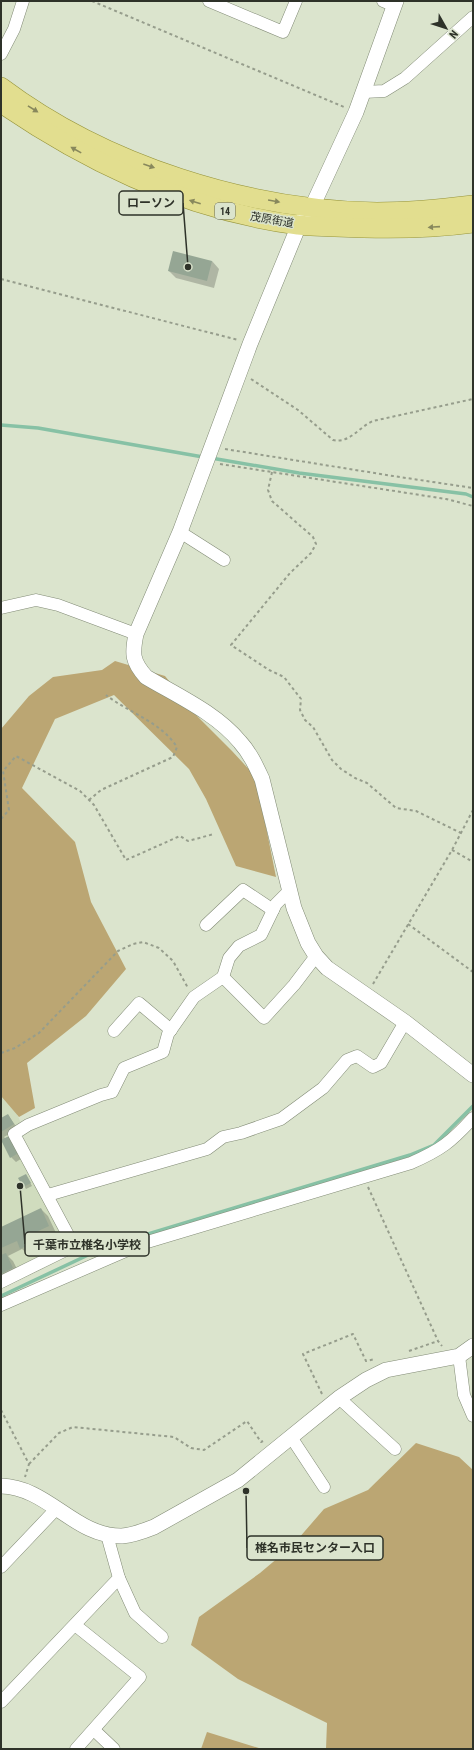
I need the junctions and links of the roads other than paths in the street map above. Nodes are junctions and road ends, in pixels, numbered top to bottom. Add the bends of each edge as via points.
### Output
1 (24, 1) edge
2 (209, 1) edge
3 (296, 1) edge
4 (391, 3) edge
5 (473, 17) edge
6 (1, 54) edge
7 (1, 87) edge
8 (364, 92) junction
9 (1, 103) edge
10 (473, 205) edge
11 (312, 207) junction
12 (473, 223) edge
13 (299, 225) junction
14 (180, 532) junction
15 (224, 560) dead end
16 (1, 608) edge
17 (136, 634) junction
18 (290, 890) junction
19 (273, 910) junction
20 (206, 925) dead end
21 (316, 956) junction
22 (222, 977) junction
23 (405, 1022) junction
24 (171, 1030) junction
25 (114, 1031) dead end
26 (473, 1075) edge
27 (473, 1118) edge
28 (48, 1195) junction
29 (1, 1282) edge
30 (1, 1305) edge
31 (473, 1346) edge
32 (459, 1356) junction
33 (335, 1401) junction
34 (473, 1416) edge
35 (291, 1437) junction
36 (395, 1449) dead end
37 (1, 1486) edge
38 (324, 1487) dead end
39 (57, 1508) junction
40 (107, 1535) junction
41 (1, 1567) edge
42 (119, 1578) junction
43 (75, 1625) junction
44 (162, 1637) dead end
45 (1, 1702) edge
46 (94, 1730) junction
47 (76, 1749) edge
48 (114, 1749) edge

1 - 6 street
2 - 3 street via 283,32
4 - 8 street
5 - 8 street via 405,78 384,91
7 -> 11 main road, 茂原街道 / 14 via 81,137 133,161 242,196
8 - 11 street
13 -> 9 main road, 茂原街道 / 14 via 235,214 164,191 122,174 51,136
10 - 11 main road, 茂原街道 / 14 via 376,212
11 - 13 street
12 -> 13 main road, 茂原街道 / 14 via 411,228
13 - 14 street via 250,344
14 - 15 street
14 - 17 street
16 - 17 street via 36,600 58,605
17 - 18 street via 133,649 138,669 146,677 228,729 241,742 256,764
18 - 19 street
18 - 21 street via 301,928
19 - 20 street via 243,890
19 - 22 street via 261,935 239,946 234,952
21 - 22 street via 264,1018
21 - 23 street via 337,976
22 - 24 street via 194,997
23 - 26 street
23 - 28 street via 381,1063 373,1066 357,1056 347,1060 323,1088 281,1119 241,1134 223,1137 207,1149
24 - 25 street via 140,1003
24 - 28 street via 163,1052 124,1068 112,1092 28,1125 14,1134
27 - 30 street via 450,1142 433,1154 411,1163 144,1242
28 - 29 street via 74,1246
31 - 32 street
32 - 33 street via 386,1370
32 - 34 street via 464,1395
33 - 35 street
33 - 36 street
35 - 38 street
35 - 40 street via 238,1480 154,1527 123,1536
37 - 39 street via 21,1489
39 - 40 street via 89,1530
39 - 41 street
40 - 42 street
42 - 43 street
42 - 44 street via 135,1613
43 - 45 street
43 - 46 street via 140,1677
46 - 47 street
46 - 48 street

